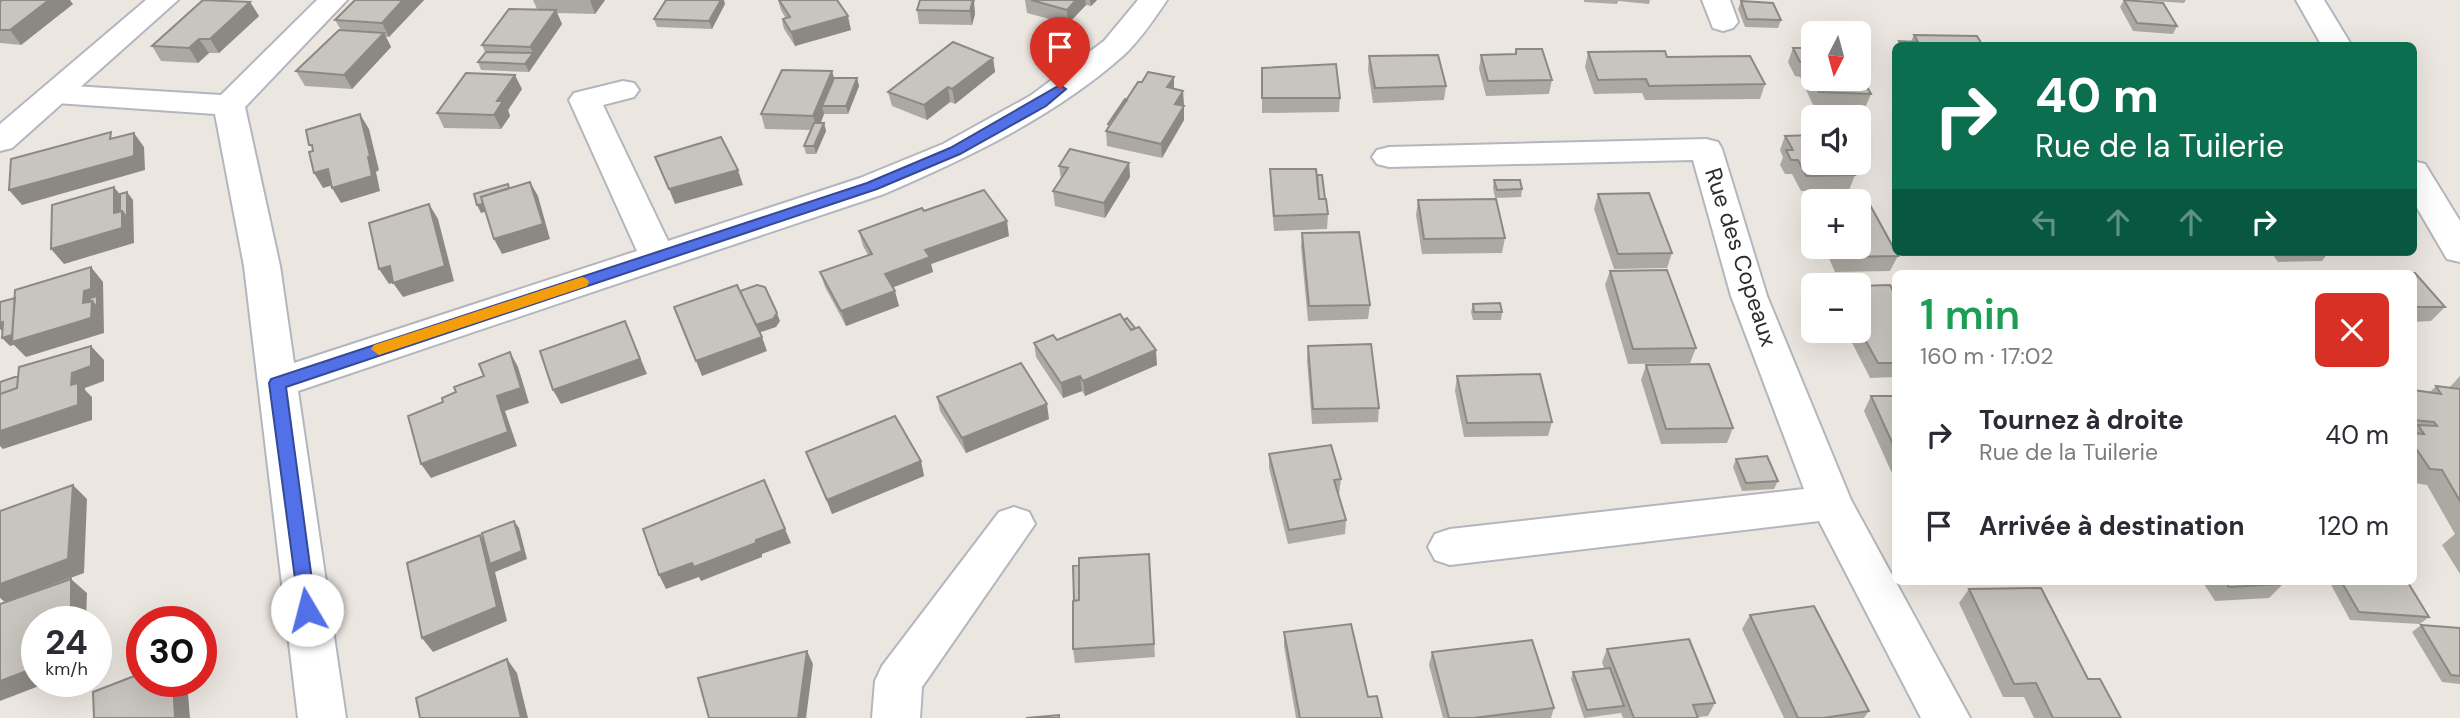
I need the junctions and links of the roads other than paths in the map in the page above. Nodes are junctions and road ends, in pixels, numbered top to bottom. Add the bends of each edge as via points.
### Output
1 (164, 0) edge
2 (333, 0) edge
3 (1153, 0) edge
4 (2310, 0) edge
5 (2335, 42) edge
6 (623, 90) dead end
7 (56, 93) junction
8 (229, 105) junction
9 (0, 141) edge
10 (1389, 157) dead end
11 (2417, 179) edge
12 (2460, 250) edge
13 (658, 257) junction
14 (277, 383) junction
15 (1831, 503) junction
16 (1014, 524) dead end
17 (1450, 547) dead end
18 (322, 718) edge
19 (896, 718) edge
20 (1947, 718) edge

1 - 7 street
2 - 8 street
3 - 13 street via 1115,47 1041,103 955,151 872,186
4 - 5 street
6 - 13 street via 585,100
7 - 8 street
7 - 9 street
8 - 14 street via 262,266
10 - 15 street, Rue des Copeaux via 1706,149 1749,296
11 - 12 street
13 - 14 street
14 - 18 street
15 - 17 street
15 - 20 street, Rue des Copeaux
16 - 19 street via 899,681

